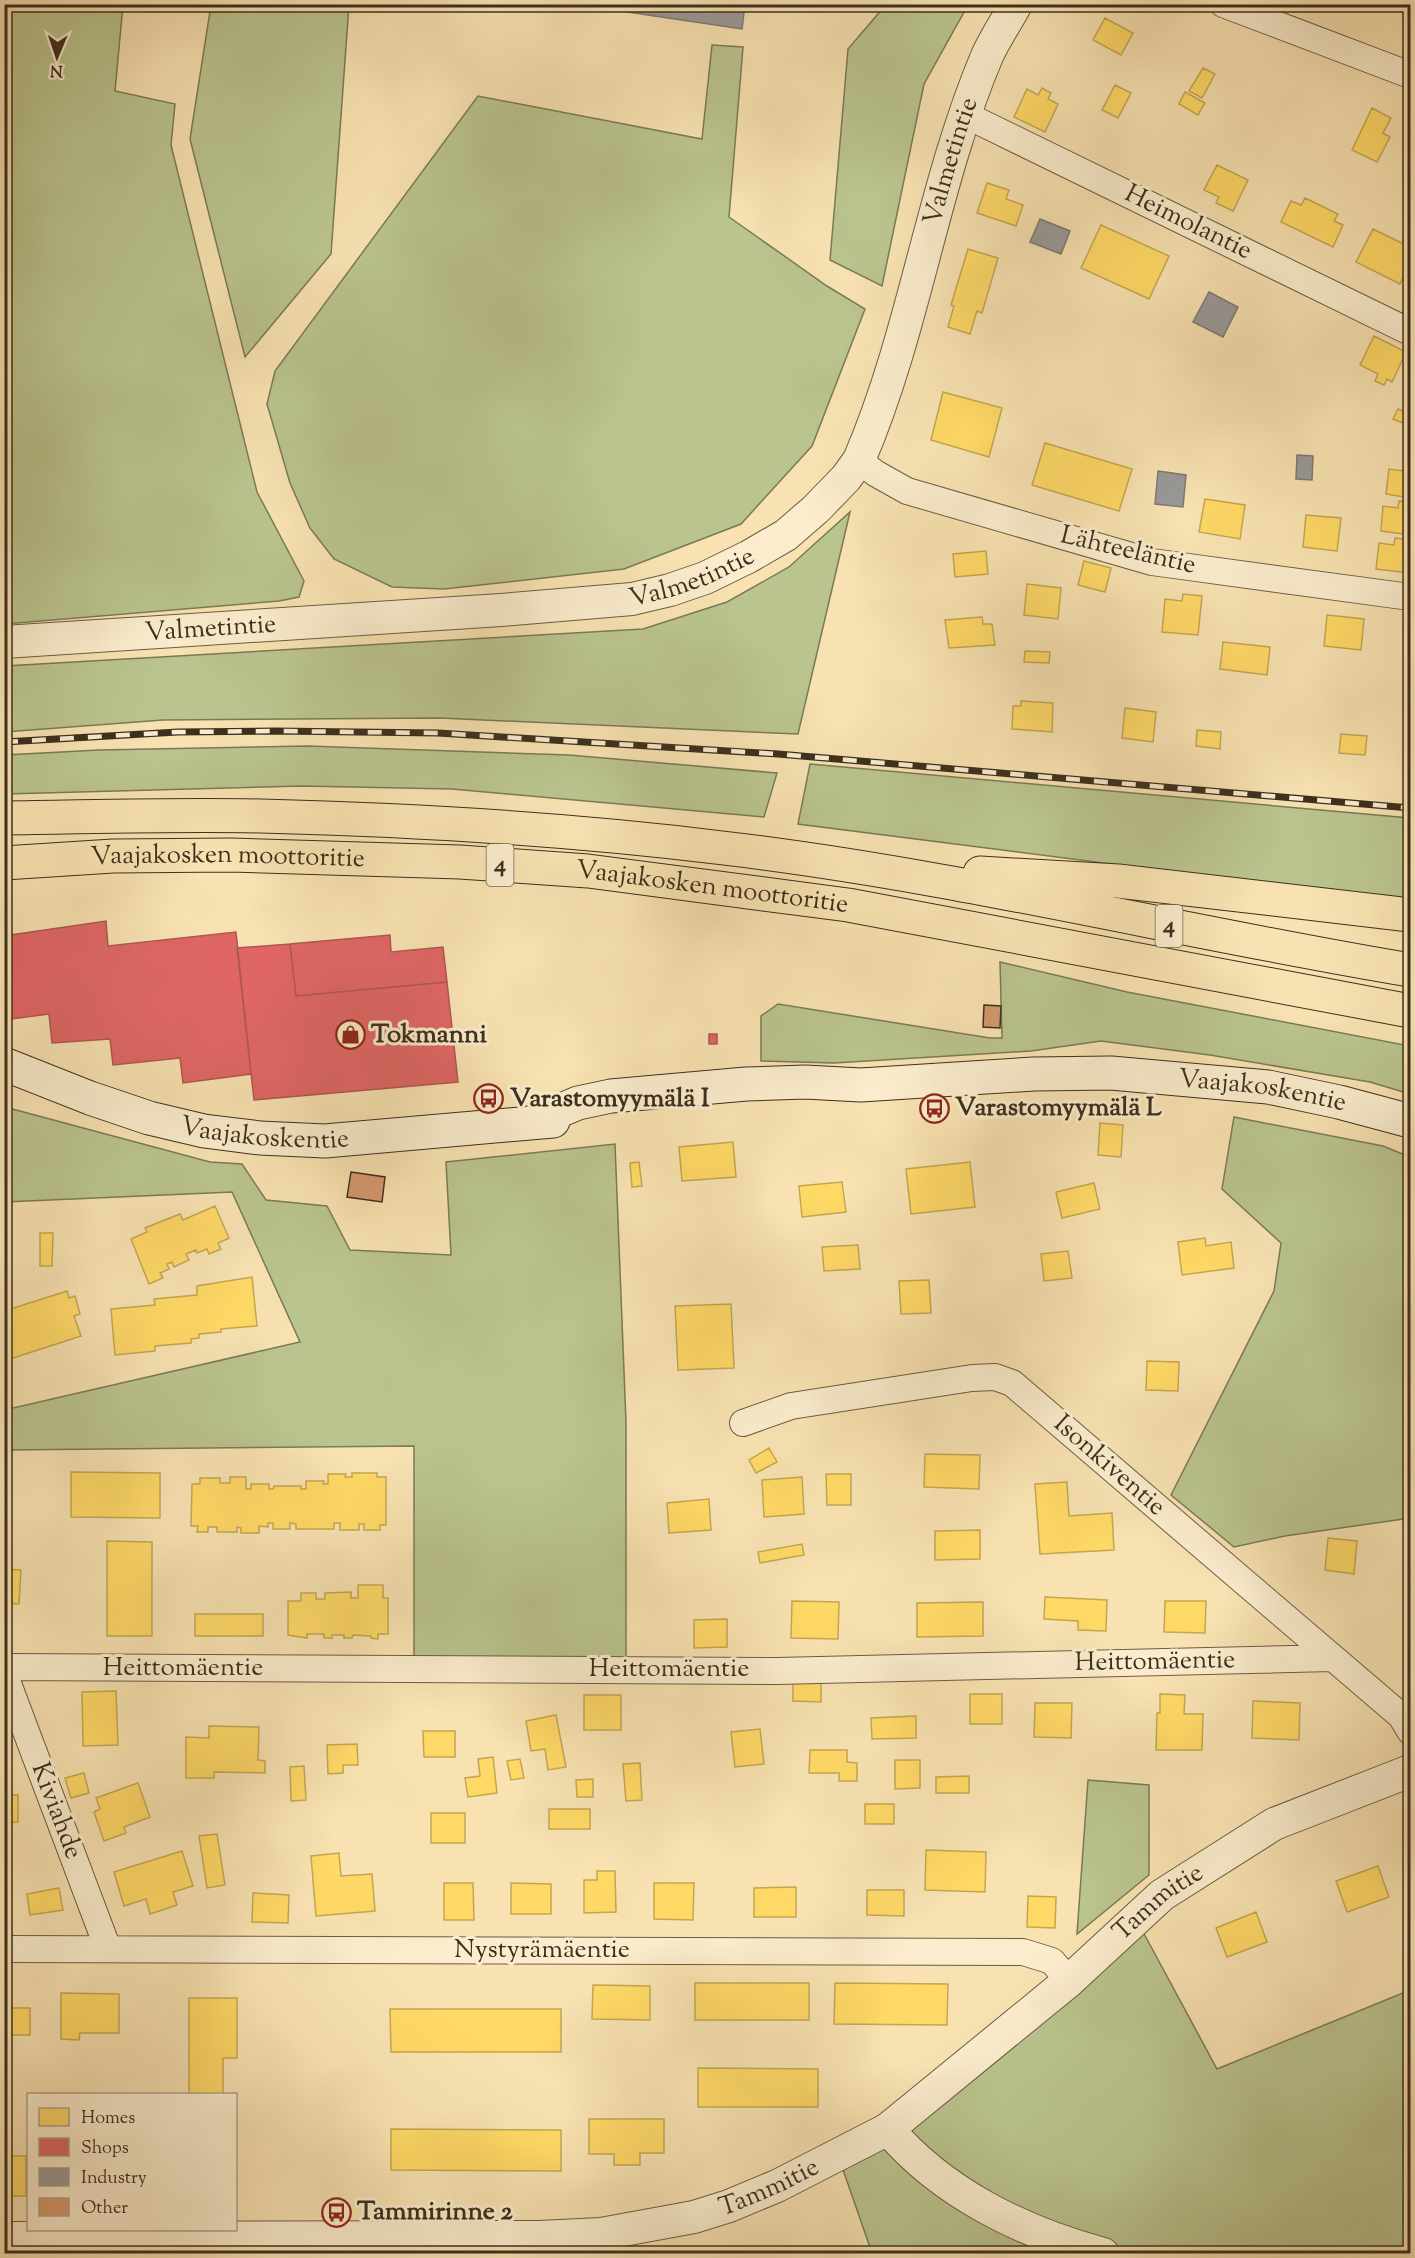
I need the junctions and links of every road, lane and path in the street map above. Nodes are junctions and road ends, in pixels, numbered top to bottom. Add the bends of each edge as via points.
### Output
1 (1016, 4) edge
2 (1223, 4) edge
3 (1410, 75) edge
4 (964, 117) junction
5 (1410, 332) edge
6 (859, 460) junction
7 (1410, 597) edge
8 (4, 642) edge
9 (4, 818) edge
10 (4, 863) edge
11 (929, 878) junction
12 (1410, 915) edge
13 (1410, 970) edge
14 (1410, 1011) edge
15 (4, 1064) edge
16 (1410, 1121) edge
17 (743, 1423) dead end
18 (1333, 1658) junction
19 (4, 1667) edge
20 (4, 1673) edge
21 (1410, 1731) edge
22 (1410, 1772) edge
23 (4, 1948) edge
24 (108, 1949) junction
25 (1069, 1981) junction
26 (888, 2129) junction
27 (4, 2238) edge
28 (264, 2246) edge
29 (1103, 2253) edge

1 - 4 street, Valmetintie via 988,54
2 - 3 street
4 - 5 street, Heimolantie
4 - 6 street, Valmetintie via 909,313
6 - 7 street, Lähteeläntie via 907,491 1152,562
6 - 8 street, Valmetintie via 816,509 786,535 705,578 632,599
9 - 11 highway, Vaajakosken moottoritie / 4 via 259,816 456,823 724,848
10 - 14 highway, Vaajakosken moottoritie / 4 via 113,856 231,855 460,862 588,871 848,905
11 - 12 highway via 986,872 1065,877
11 - 13 highway, Vaajakosken moottoritie / 4
15 - 16 main road, Vaajakoskentie via 149,1118 204,1131 326,1141 533,1122 578,1103 611,1096 746,1084 861,1085 1034,1074 1111,1073 1269,1087
17 - 18 street, Isonkiventie via 791,1406 972,1378 994,1377 1012,1383
18 - 19 street, Heittomäentie via 777,1671
18 - 21 street, Isonkiventie via 1401,1716
20 - 24 street, Kiviahde
22 - 25 street, Tammitie via 1275,1824 1162,1895
23 - 24 street, Nystyrämäentie
24 - 25 street, Nystyrämäentie via 1023,1952 1052,1961
25 - 26 street, Tammitie
26 - 28 street, Tammitie via 729,2206 651,2226 539,2238
26 - 29 street via 907,2152 1005,2219 1050,2238
27 - 28 street, Tammitie

